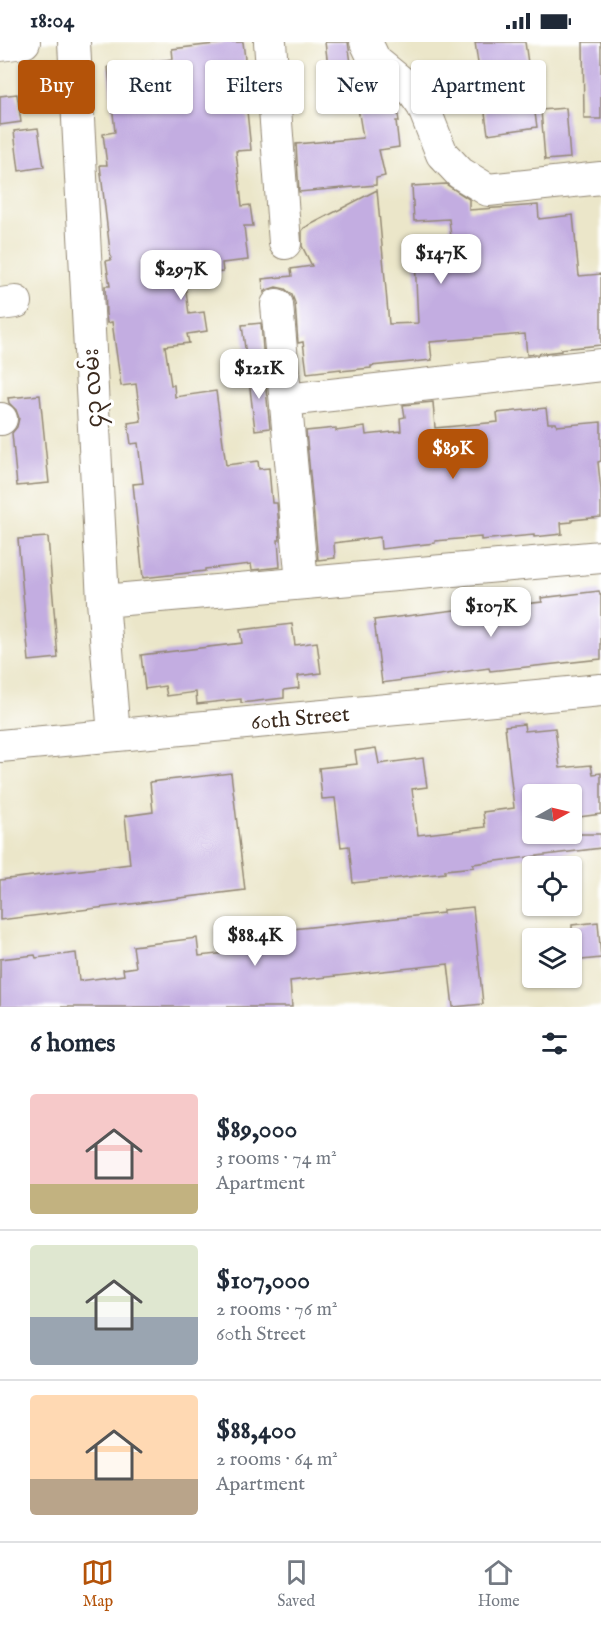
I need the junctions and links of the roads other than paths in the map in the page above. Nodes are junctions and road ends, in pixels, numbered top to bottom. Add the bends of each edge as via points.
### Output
1 (24, 42) edge
2 (74, 42) edge
3 (270, 42) edge
4 (366, 42) edge
5 (0, 45) edge
6 (601, 178) edge
7 (285, 243) dead end
8 (277, 306) dead end
9 (601, 365) edge
10 (286, 400) junction
11 (601, 556) edge
12 (302, 584) junction
13 (104, 601) junction
14 (601, 690) edge
15 (114, 735) junction
16 (0, 747) edge

1 - 5 street
2 - 13 street, ၄၃ လမ်း
3 - 7 street
4 - 6 street via 375,61 413,92 423,106 442,154 460,173 488,190
8 - 10 street
9 - 10 street
10 - 12 street
11 - 12 street
12 - 13 street
13 - 15 street, ၄၃ လမ်း
14 - 15 street, 60th Street
15 - 16 street, 60th Street

